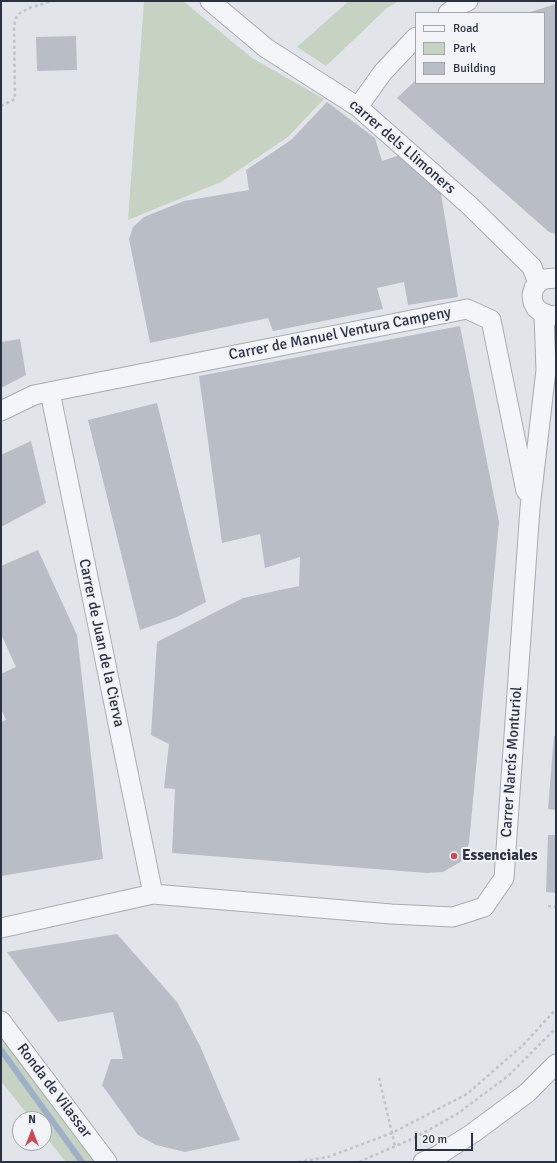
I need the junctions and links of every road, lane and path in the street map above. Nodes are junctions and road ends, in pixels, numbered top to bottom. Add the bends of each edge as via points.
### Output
1 (52, 1) edge
2 (210, 1) edge
3 (468, 1) edge
4 (449, 12) edge
5 (415, 37) edge
6 (1, 106) edge
7 (358, 107) junction
8 (547, 280) edge
9 (550, 315) edge
10 (50, 392) junction
11 (1, 411) edge
12 (530, 508) junction
13 (153, 894) junction
14 (548, 906) dead end
15 (556, 907) edge
16 (1, 928) edge
17 (556, 1009) edge
18 (1, 1021) edge
19 (556, 1028) edge
20 (556, 1064) edge
21 (379, 1078) dead end
22 (392, 1133) junction
23 (395, 1146) junction
24 (106, 1162) edge
25 (298, 1162) edge
26 (359, 1162) edge
27 (423, 1162) edge

1 - 6 path via 29,8 17,15 14,26 15,100
2 - 7 street, carrer dels Llimoners via 266,48
3 - 4 street
5 - 7 street via 383,72
7 - 8 street, carrer dels Llimoners via 469,205
8 - 9 street via 534,288 532,295 536,308
9 - 12 street, Carrer Narcís Monturiol
10 - 11 street, Carrer de Manuel Ventura Campeny via 34,395
10 - 12 street, Carrer de Manuel Ventura Campeny via 467,309 491,320
10 - 13 street, Carrer de Juan de la Cierva
12 - 13 street, Carrer Narcís Monturiol via 504,878 484,907 453,917
13 - 16 street, Carrer Narcís Monturiol
14 - 15 path
17 - 22 path via 522,1045 467,1094
18 - 24 street, Ronda de Vilassar
19 - 23 path via 508,1076 457,1114
20 - 27 street via 527,1093 473,1133
21 - 22 path
22 - 23 path
22 - 25 path via 328,1157
23 - 26 path

